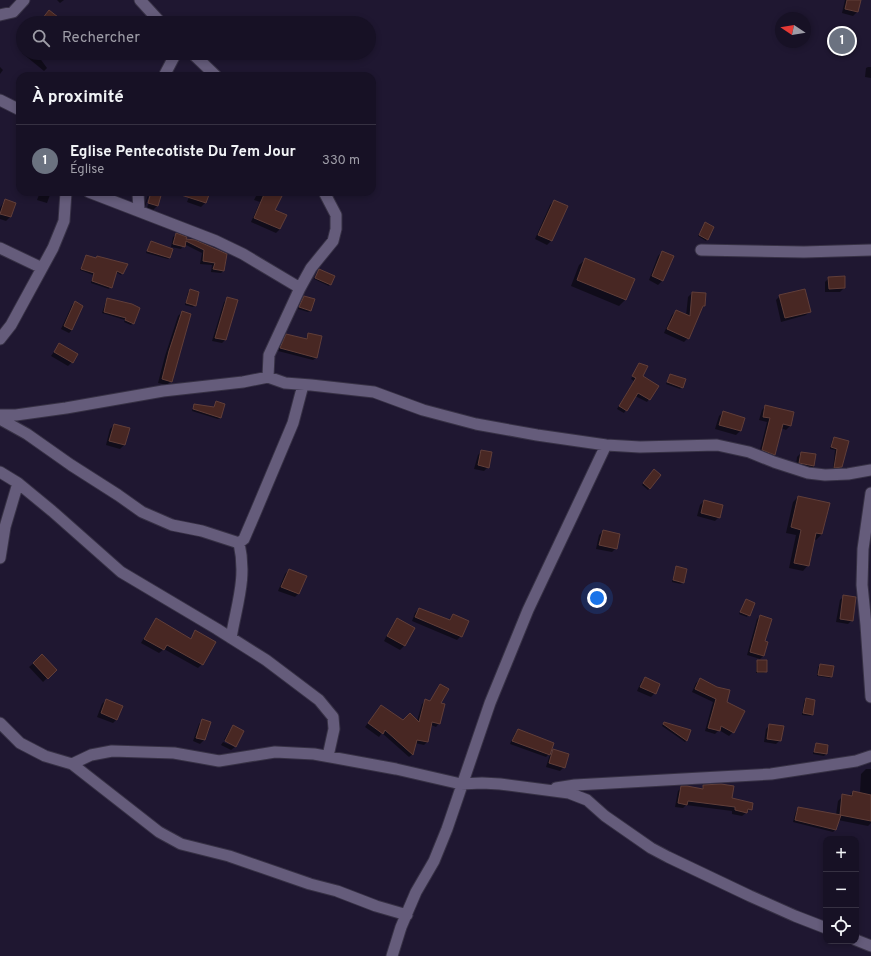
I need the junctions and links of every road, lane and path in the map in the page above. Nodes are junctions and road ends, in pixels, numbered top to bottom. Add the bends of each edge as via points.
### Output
1 (24, 0) edge
2 (140, 0) edge
3 (0, 15) edge
4 (155, 16) edge
5 (172, 60) edge
6 (199, 60) edge
7 (166, 72) edge
8 (212, 72) edge
9 (0, 100) edge
10 (16, 108) edge
11 (66, 196) edge
12 (99, 196) edge
13 (138, 196) edge
14 (326, 196) edge
15 (139, 212) junction
16 (0, 248) edge
17 (701, 250) dead end
18 (871, 250) edge
19 (42, 268) junction
20 (300, 288) junction
21 (0, 338) edge
22 (268, 377) junction
23 (303, 384) junction
24 (0, 415) edge
25 (0, 419) edge
26 (606, 445) junction
27 (871, 470) edge
28 (0, 472) edge
29 (18, 483) junction
30 (871, 493) edge
31 (0, 516) edge
32 (5, 527) junction
33 (239, 543) junction
34 (0, 558) edge
35 (231, 638) junction
36 (871, 697) edge
37 (0, 723) edge
38 (328, 756) junction
39 (871, 756) edge
40 (72, 764) junction
41 (461, 784) junction
42 (547, 790) junction
43 (407, 914) junction
44 (823, 927) edge
45 (859, 941) edge
46 (871, 946) edge
47 (392, 956) edge

1 - 3 street via 13,12
2 - 4 street
5 - 7 street
6 - 8 street
9 - 10 street
11 - 19 street via 64,221
12 - 15 street
13 - 15 street
14 - 20 street via 336,215 336,230 333,240 311,268
15 - 20 street via 243,254
16 - 19 street
17 - 18 street
19 - 21 street via 11,326
20 - 22 street via 269,355
22 - 23 street via 285,384
22 - 24 street via 163,391 66,408
23 - 26 street via 374,392 423,410 476,424
23 - 33 street via 293,423 244,539
25 - 33 street via 27,434 142,512 172,525
26 - 27 street via 718,445 749,452 808,473 848,474
26 - 41 street via 528,610 490,703
28 - 29 street
29 - 32 street
29 - 35 street via 121,572
30 - 36 street via 863,549 862,585
31 - 32 street
32 - 34 street
33 - 35 street via 242,582
35 - 38 street via 266,660 319,700 334,717
37 - 40 street via 20,743 45,756
38 - 40 street via 275,752 219,762 174,753 112,751 92,755
38 - 41 street
39 - 42 street via 856,761 771,774 575,785
40 - 43 street via 159,832 181,844 229,856
41 - 42 street via 500,784
41 - 43 street via 434,861
42 - 44 street via 583,798 651,848 750,896
43 - 47 street
45 - 46 street

